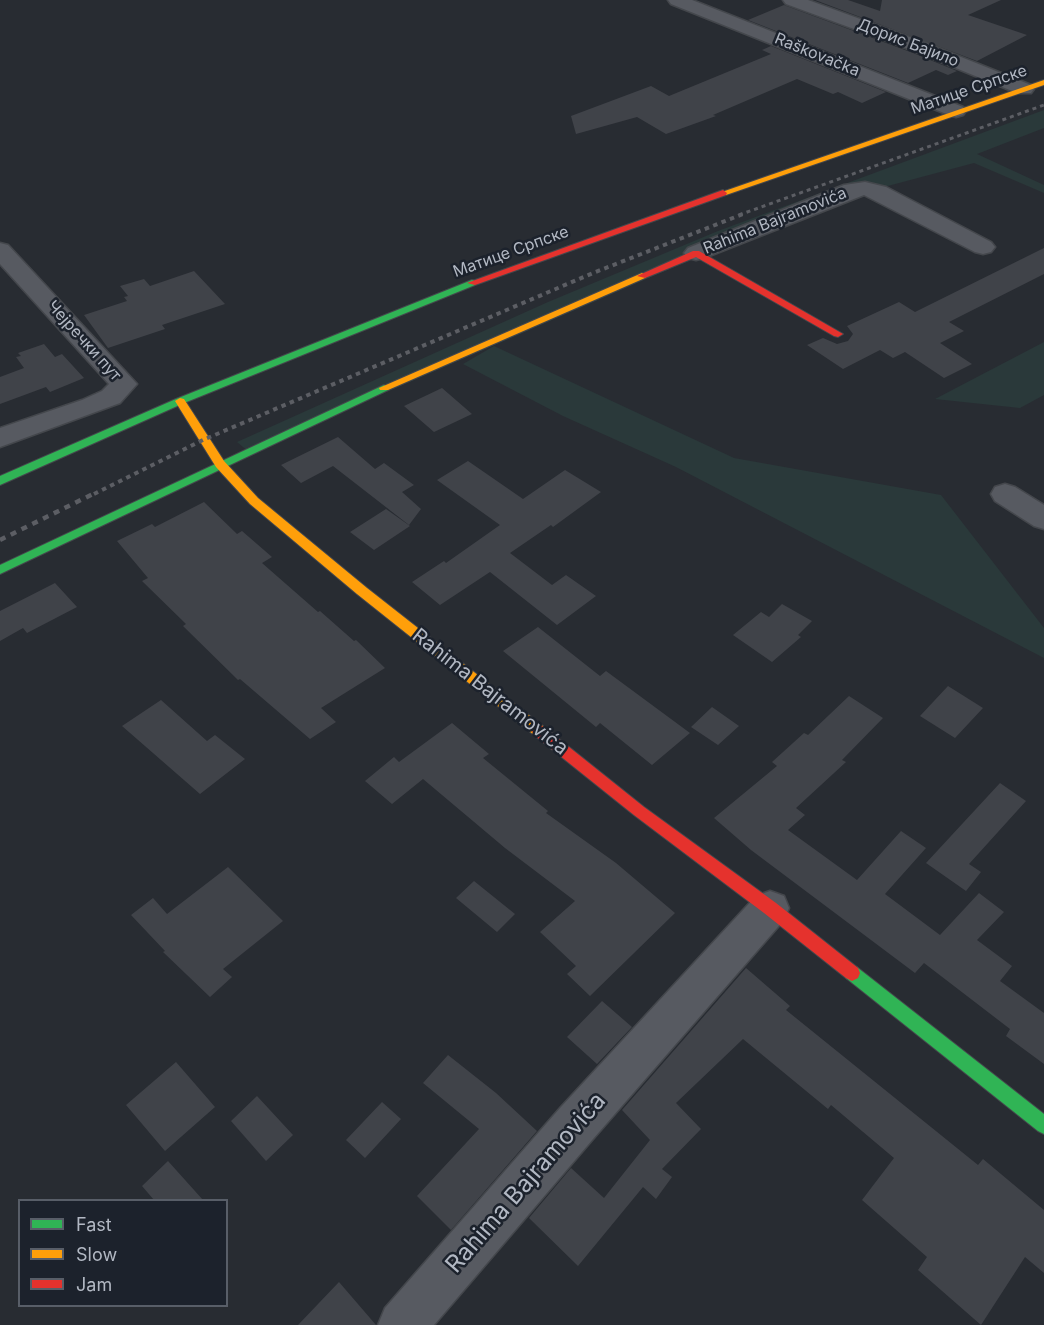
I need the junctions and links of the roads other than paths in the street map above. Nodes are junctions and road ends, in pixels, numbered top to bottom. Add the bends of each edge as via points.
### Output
1 (677, 0) edge
2 (792, 0) edge
3 (1044, 82) edge
4 (1024, 89) junction
5 (956, 111) junction
6 (983, 247) dead end
7 (0, 250) edge
8 (696, 252) junction
9 (838, 334) dead end
10 (180, 401) junction
11 (0, 438) edge
12 (220, 464) junction
13 (0, 481) edge
14 (1005, 494) dead end
15 (1044, 519) edge
16 (0, 570) edge
17 (770, 908) junction
18 (1044, 1125) edge
19 (402, 1325) edge

1 - 5 street, Raškovačka
2 - 4 street, Дорис Бајило
3 - 4 street, Матице Српске
4 - 5 street, Матице Српске
5 - 10 street, Матице Српске via 497,273
6 - 8 street, Rahima Bajramovića via 865,188
7 - 11 street, Чејречки пут via 124,384 111,397 91,406
8 - 9 street, Rahima Bajramovića
8 - 12 street, Rahima Bajramovića
10 - 12 street, Rahima Bajramovića
10 - 13 street, Матице Српске
12 - 16 street, Rahima Bajramovića
12 - 17 street, Rahima Bajramovića via 254,501 362,591 639,811
14 - 15 street
17 - 18 street, Rahima Bajramovića
17 - 19 street, Rahima Bajramovića

